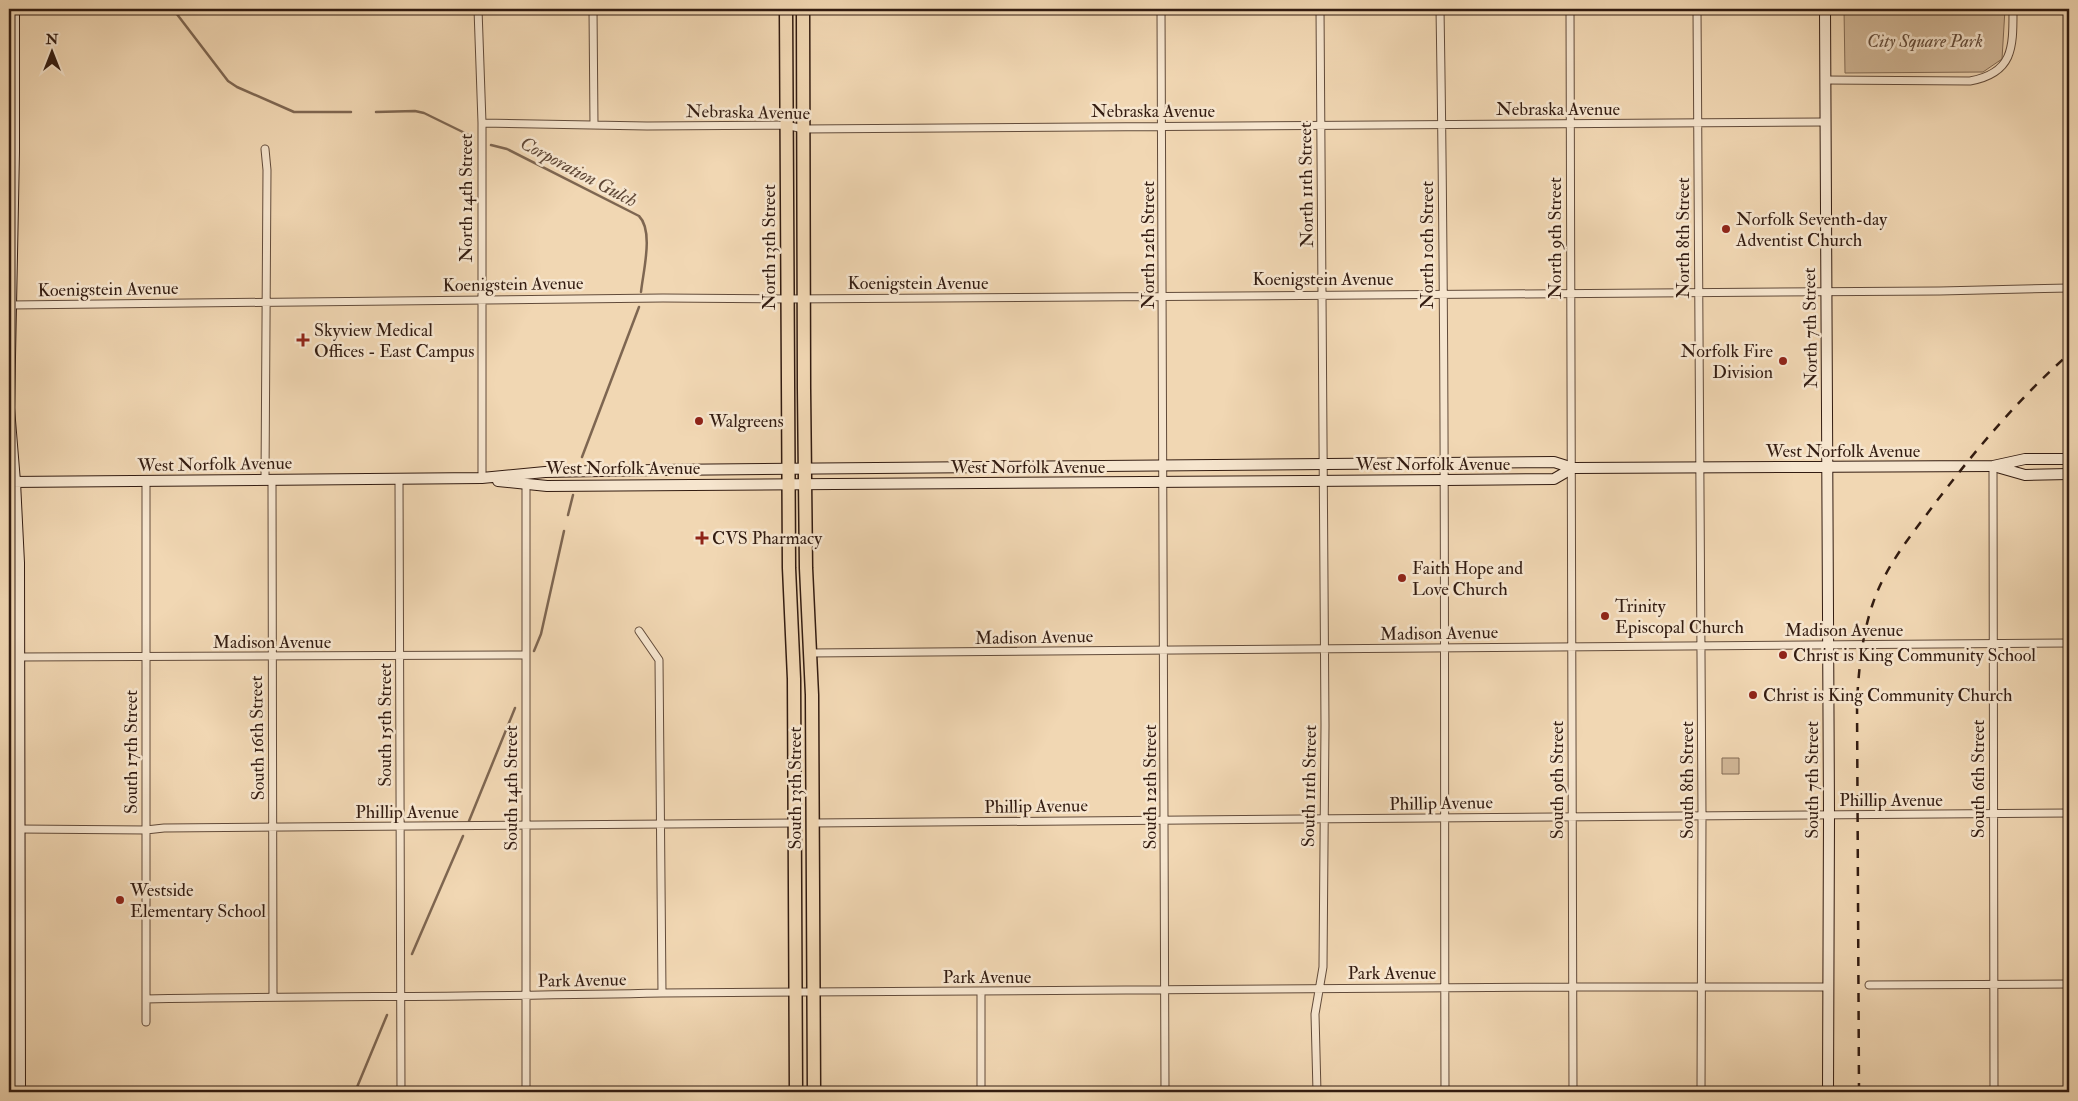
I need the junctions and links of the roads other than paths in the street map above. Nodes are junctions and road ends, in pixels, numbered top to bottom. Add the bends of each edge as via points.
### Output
1 (14, 9) edge
2 (478, 9) edge
3 (593, 9) edge
4 (786, 9) edge
5 (803, 9) edge
6 (1161, 9) edge
7 (1320, 9) edge
8 (1440, 9) edge
9 (1570, 9) edge
10 (1697, 9) edge
11 (1825, 9) edge
12 (2013, 9) edge
13 (1825, 80) junction
14 (1698, 122) junction
15 (1824, 122) junction
16 (482, 123) junction
17 (786, 124) junction
18 (1320, 124) junction
19 (1442, 124) junction
20 (1570, 124) junction
21 (594, 125) junction
22 (1162, 126) junction
23 (803, 129) junction
24 (265, 149) dead end
25 (2069, 288) edge
26 (1826, 292) junction
27 (1570, 293) junction
28 (1698, 293) junction
29 (1322, 294) junction
30 (1442, 294) junction
31 (1164, 296) junction
32 (803, 298) junction
33 (481, 299) junction
34 (787, 299) junction
35 (266, 302) junction
36 (10, 310) edge
37 (2069, 459) edge
38 (1445, 463) junction
39 (1324, 464) junction
40 (1163, 466) junction
41 (1994, 466) junction
42 (1572, 468) junction
43 (1701, 468) junction
44 (1827, 468) junction
45 (789, 470) junction
46 (805, 470) junction
47 (2069, 474) edge
48 (399, 478) junction
49 (482, 478) junction
50 (269, 479) junction
51 (1324, 480) junction
52 (1445, 480) junction
53 (146, 481) junction
54 (12, 482) edge
55 (1164, 482) junction
56 (526, 484) junction
57 (789, 484) junction
58 (805, 484) junction
59 (639, 630) dead end
60 (2069, 643) edge
61 (13, 644) edge
62 (1993, 644) junction
63 (1701, 645) junction
64 (1827, 645) junction
65 (1572, 647) junction
66 (1446, 648) junction
67 (1164, 650) junction
68 (1324, 650) junction
69 (810, 653) junction
70 (526, 655) junction
71 (271, 656) junction
72 (400, 656) junction
73 (146, 657) junction
74 (18, 658) junction
75 (14, 766) edge
76 (2069, 813) edge
77 (1993, 814) junction
78 (1829, 815) junction
79 (1702, 816) junction
80 (1445, 818) junction
81 (1573, 818) junction
82 (1165, 819) junction
83 (1324, 819) junction
84 (661, 823) junction
85 (796, 823) junction
86 (813, 824) junction
87 (526, 825) junction
88 (400, 827) junction
89 (273, 828) junction
90 (19, 829) junction
91 (146, 830) junction
92 (1994, 984) junction
93 (2069, 984) edge
94 (1869, 985) dead end
95 (1571, 987) junction
96 (1703, 987) junction
97 (1829, 987) junction
98 (1445, 988) junction
99 (1320, 989) junction
100 (1164, 990) junction
101 (981, 992) junction
102 (662, 993) junction
103 (796, 993) junction
104 (813, 993) junction
105 (400, 996) junction
106 (526, 996) junction
107 (274, 997) junction
108 (146, 999) junction
109 (146, 1022) dead end
110 (20, 1092) edge
111 (401, 1092) edge
112 (526, 1092) edge
113 (796, 1092) edge
114 (814, 1092) edge
115 (981, 1092) edge
116 (1165, 1092) edge
117 (1317, 1092) edge
118 (1445, 1092) edge
119 (1573, 1092) edge
120 (1702, 1092) edge
121 (1828, 1092) edge
122 (1994, 1092) edge

1 - 36 main road
2 - 16 street, North 14th Street
3 - 21 street
4 - 17 highway, North 13th Street
5 - 23 highway, North 13th Street
6 - 22 street, North 12th Street
7 - 18 street, North 11th Street
8 - 19 street, North 10th Street
9 - 20 street, North 9th Street
10 - 14 street, North 8th Street
11 - 13 main road, North 7th Street
12 - 13 street via 2012,51 1998,70 1985,78
13 - 15 main road, North 7th Street
14 - 15 street, Nebraska Avenue
14 - 20 street, Nebraska Avenue
14 - 28 street, North 8th Street
15 - 26 main road, North 7th Street
16 - 21 street, Nebraska Avenue
16 - 33 street, North 14th Street
17 - 21 street, Nebraska Avenue
17 - 23 street, Nebraska Avenue
17 - 34 highway, North 13th Street
18 - 19 street, Nebraska Avenue
18 - 22 street, Nebraska Avenue
18 - 29 street, North 11th Street
19 - 20 street, Nebraska Avenue
19 - 30 street, North 10th Street
20 - 27 street, North 9th Street
22 - 23 street, Nebraska Avenue
22 - 31 street, North 12th Street
23 - 32 highway, North 13th Street
24 - 35 street, South 16th Street
25 - 26 street, Koenigstein Avenue
26 - 28 street, Koenigstein Avenue
26 - 44 main road, North 7th Street
27 - 28 street, Koenigstein Avenue
27 - 30 street, Koenigstein Avenue
27 - 42 street, North 9th Street
28 - 43 street, North 8th Street
29 - 30 street, Koenigstein Avenue
29 - 31 street, Koenigstein Avenue
29 - 39 street, North 11th Street
30 - 38 street, North 10th Street
31 - 32 street, Koenigstein Avenue
31 - 40 street, North 12th Street
32 - 34 street, Koenigstein Avenue
32 - 46 highway, North 13th Street
33 - 34 street, Koenigstein Avenue
33 - 35 street, Koenigstein Avenue
33 - 49 street, North 14th Street
34 - 45 highway, North 13th Street
35 - 36 street, Koenigstein Avenue
35 - 50 street, South 16th Street
36 - 54 main road
37 - 41 main road, West Norfolk Avenue via 2025,459
38 - 39 main road, West Norfolk Avenue
38 - 42 main road, West Norfolk Avenue via 1554,462
38 - 52 street, North 10th Street
39 - 40 main road, West Norfolk Avenue
39 - 51 street, North 11th Street
40 - 46 main road, West Norfolk Avenue
40 - 55 street, North 12th Street
41 - 44 main road, West Norfolk Avenue
41 - 47 main road, West Norfolk Avenue via 2025,475
41 - 62 street, South 6th Street
42 - 43 main road, West Norfolk Avenue
42 - 52 main road, West Norfolk Avenue via 1554,479
42 - 65 street, South 9th Street
43 - 44 main road, West Norfolk Avenue
43 - 63 street, South 8th Street
44 - 64 main road, South 7th Street
45 - 46 main road, West Norfolk Avenue
45 - 49 main road, West Norfolk Avenue via 546,472
45 - 57 highway, North 13th Street
46 - 58 highway, North 13th Street
48 - 49 main road, West Norfolk Avenue
48 - 50 main road, West Norfolk Avenue
48 - 72 street, South 15th Street
49 - 56 main road, West Norfolk Avenue
50 - 53 main road, West Norfolk Avenue
50 - 71 street, South 16th Street
51 - 52 main road, West Norfolk Avenue
51 - 55 main road, West Norfolk Avenue
51 - 68 street, South 11th Street
52 - 66 street, North 10th Street
53 - 54 main road, West Norfolk Avenue
53 - 73 street, South 17th Street
54 - 61 main road via 18,563
55 - 58 main road, West Norfolk Avenue
55 - 67 street, South 12th Street
56 - 57 main road, West Norfolk Avenue
56 - 70 street, South 14th Street
57 - 58 main road, West Norfolk Avenue
57 - 85 highway, South 13th Street
58 - 69 highway, South 13th Street
59 - 84 street via 659,660
60 - 62 street, Madison Avenue
61 - 74 main road
62 - 64 street, Madison Avenue
62 - 77 street, South 6th Street
63 - 64 street, Madison Avenue
63 - 65 street, Madison Avenue
63 - 79 street, South 8th Street
64 - 78 main road, South 7th Street
65 - 66 street, Madison Avenue
65 - 81 street, South 9th Street
66 - 68 street, Madison Avenue
66 - 80 street, North 10th Street
67 - 68 street, Madison Avenue
67 - 69 street, Madison Avenue
67 - 82 street, South 12th Street
68 - 83 street, South 11th Street
69 - 86 highway, South 13th Street
70 - 72 street, Madison Avenue
70 - 87 street, South 14th Street
71 - 72 street, Madison Avenue
71 - 73 street, Madison Avenue
71 - 89 street, South 16th Street
72 - 88 street, South 15th Street
73 - 74 street, Madison Avenue
73 - 91 street, South 17th Street
74 - 75 main road
75 - 90 main road
76 - 77 street, Phillip Avenue
77 - 78 street, Phillip Avenue
77 - 92 street, South 6th Street
78 - 79 street, Phillip Avenue
78 - 97 main road, South 7th Street
79 - 81 street, Phillip Avenue
79 - 96 street, South 8th Street
80 - 81 street, Phillip Avenue
80 - 83 street, Phillip Avenue
80 - 98 street, North 10th Street
81 - 95 street, South 9th Street
82 - 83 street, Phillip Avenue
82 - 86 street, Phillip Avenue
82 - 100 street, South 12th Street
83 - 99 street, South 11th Street
84 - 85 street, Phillip Avenue
84 - 87 street, Phillip Avenue
84 - 102 street
85 - 103 highway, South 13th Street
86 - 104 highway, South 13th Street
87 - 88 street, Phillip Avenue
87 - 106 street, South 14th Street
88 - 89 street, Phillip Avenue
88 - 105 street, South 15th Street
89 - 91 street, Phillip Avenue
89 - 107 street, South 16th Street
90 - 91 street, Phillip Avenue
90 - 110 main road
91 - 108 street, South 17th Street
92 - 93 street
92 - 94 street
92 - 122 street, South 6th Street
95 - 96 street, Park Avenue
95 - 98 street, Park Avenue
95 - 119 street, South 9th Street
96 - 97 street, Park Avenue
96 - 120 street, South 8th Street
97 - 121 main road, South 7th Street
98 - 99 street, Park Avenue
98 - 118 street, North 10th Street
99 - 100 street, Park Avenue
99 - 117 street, South 11th Street via 1315,1014
100 - 101 street, Park Avenue
100 - 116 street, South 12th Street
101 - 104 street, Park Avenue
101 - 115 street
102 - 103 street, Park Avenue
102 - 106 street, Park Avenue
103 - 104 street, Park Avenue
103 - 113 highway, South 13th Street
104 - 114 highway, South 13th Street
105 - 106 street, Park Avenue
105 - 107 street, Park Avenue
105 - 111 street, South 15th Street
106 - 112 street, South 14th Street
107 - 108 street, Park Avenue
108 - 109 street, South 17th Street

